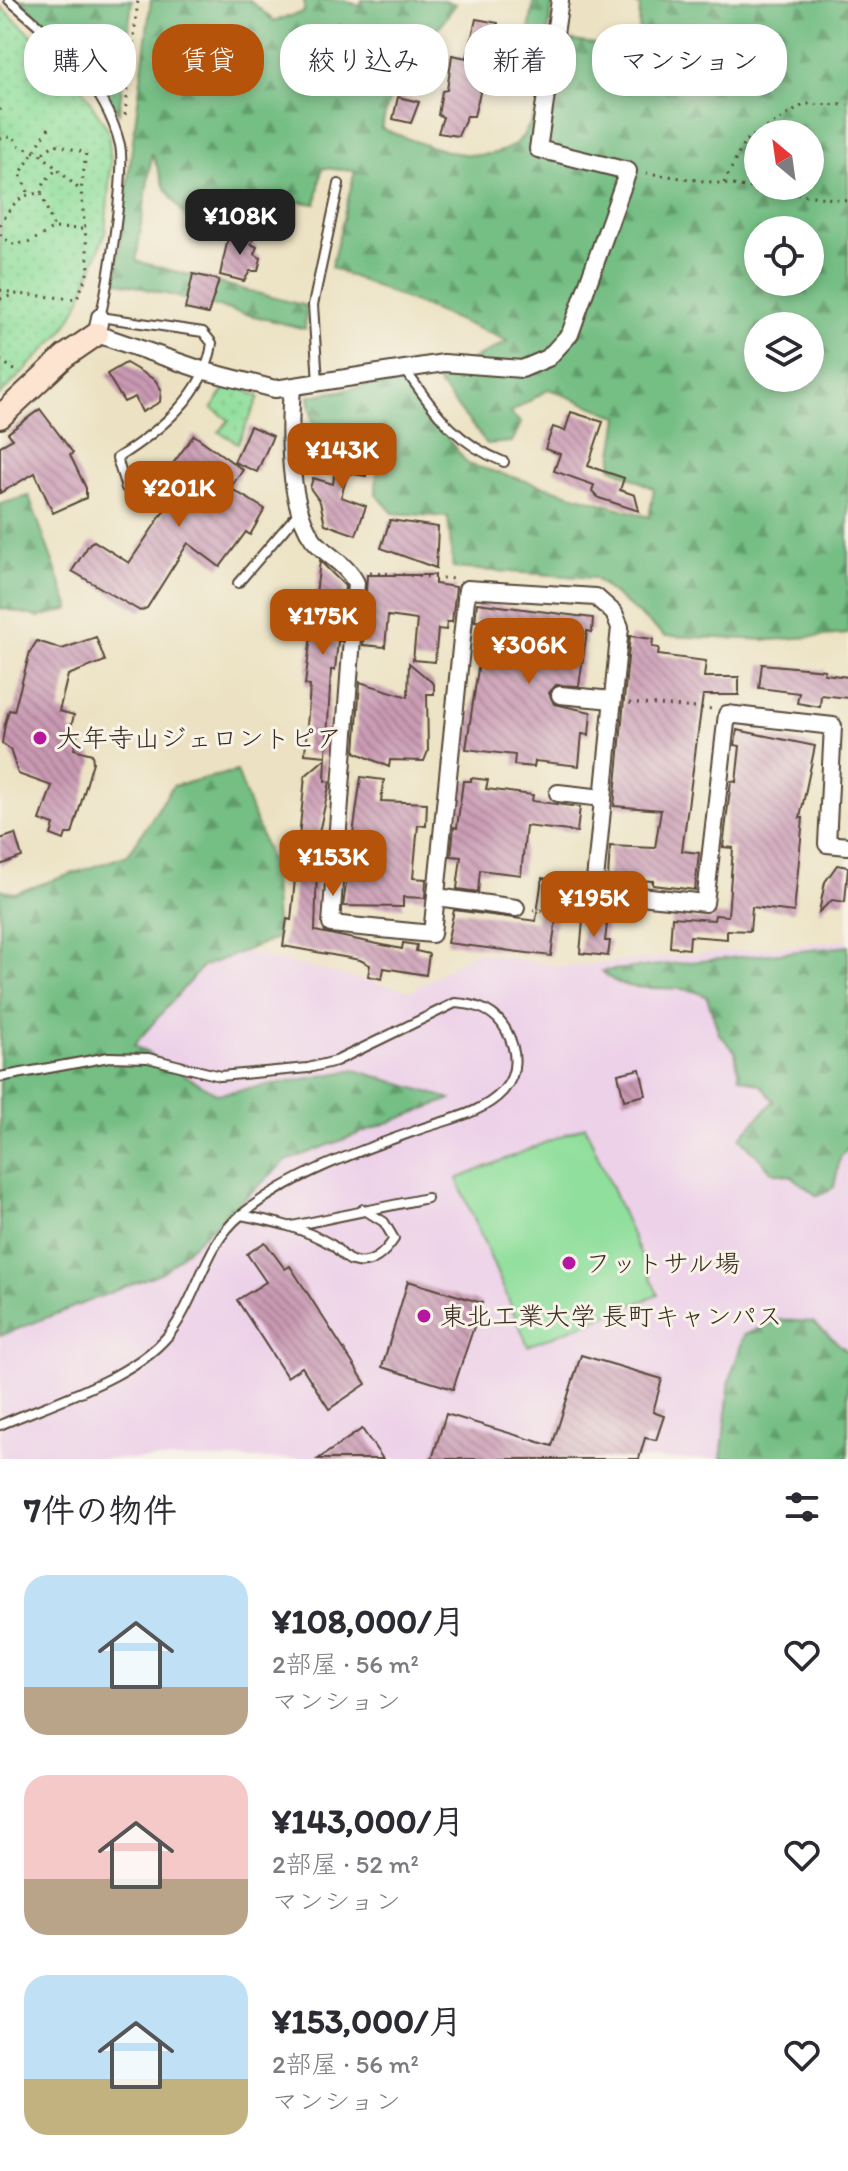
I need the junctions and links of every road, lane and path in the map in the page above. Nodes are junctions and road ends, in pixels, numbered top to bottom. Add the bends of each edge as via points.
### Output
1 (9, 0) edge
2 (138, 0) edge
3 (560, 0) edge
4 (848, 105) edge
5 (125, 117) dead end
6 (52, 123) dead end
7 (0, 139) edge
8 (33, 152) junction
9 (40, 155) junction
10 (56, 170) junction
11 (628, 171) junction
12 (339, 184) dead end
13 (724, 184) junction
14 (81, 191) junction
15 (28, 192) junction
16 (41, 193) junction
17 (848, 201) edge
18 (0, 225) edge
19 (54, 228) junction
20 (83, 229) junction
21 (0, 234) edge
22 (0, 290) edge
23 (17, 294) junction
24 (0, 299) edge
25 (98, 326) junction
26 (403, 367) junction
27 (205, 371) junction
28 (318, 383) junction
29 (292, 387) junction
30 (0, 417) edge
31 (504, 462) dead end
32 (126, 488) dead end
33 (300, 510) junction
34 (352, 576) junction
35 (238, 583) dead end
36 (467, 589) junction
37 (560, 695) dead end
38 (612, 700) junction
39 (727, 714) junction
40 (558, 793) dead end
41 (603, 798) junction
42 (848, 846) edge
43 (594, 891) junction
44 (437, 897) junction
45 (516, 908) joint
46 (0, 1077) edge
47 (427, 1198) dead end
48 (363, 1209) junction
49 (241, 1215) junction
50 (291, 1226) junction
51 (0, 1425) edge

1 - 25 lane via 70,58 93,88 121,149
2 - 5 path
3 - 11 street via 538,149
4 - 13 path via 805,104 745,141
6 - 8 path
7 - 8 path via 13,136
8 - 9 path
8 - 15 path via 20,174
9 - 10 path
9 - 14 path via 55,144 86,153
10 - 14 path
10 - 16 path
11 - 13 path
11 - 26 street via 570,334 548,358 522,369 444,363
12 - 28 lane via 313,305
13 - 17 path
14 - 20 path
15 - 16 path
15 - 18 path via 12,203
16 - 19 path
19 - 20 path
19 - 21 path via 28,243 11,244
20 - 23 path via 89,269 77,299
22 - 23 path
23 - 24 path
25 - 27 street
25 - 27 lane via 203,332 212,343
25 - 30 street
26 - 28 street
26 - 31 lane via 436,413 473,450
27 - 29 street via 275,389
27 - 32 lane via 175,413 117,458
28 - 29 street
29 - 33 street via 288,436
33 - 34 street via 321,549
33 - 35 lane
34 - 36 path via 368,571 464,580
34 - 44 street via 356,583 331,924 432,934
36 - 38 street via 596,597 614,613 620,627
36 - 44 street
37 - 38 street
38 - 39 path
38 - 41 street
39 - 42 street via 833,726 827,844
39 - 43 street via 705,903
40 - 41 street
41 - 43 street
43 - 45 path via 585,897 581,913
44 - 45 street
46 - 49 lane via 120,1057 148,1058 220,1076 308,1068 336,1061 455,1003 473,1004 501,1022 515,1057 513,1075 492,1101 315,1170
47 - 48 lane
48 - 50 lane
48 - 50 lane via 384,1222 394,1239 384,1254 370,1261 350,1261 333,1246
49 - 50 lane
49 - 51 lane via 216,1243 188,1305 155,1350 121,1371

